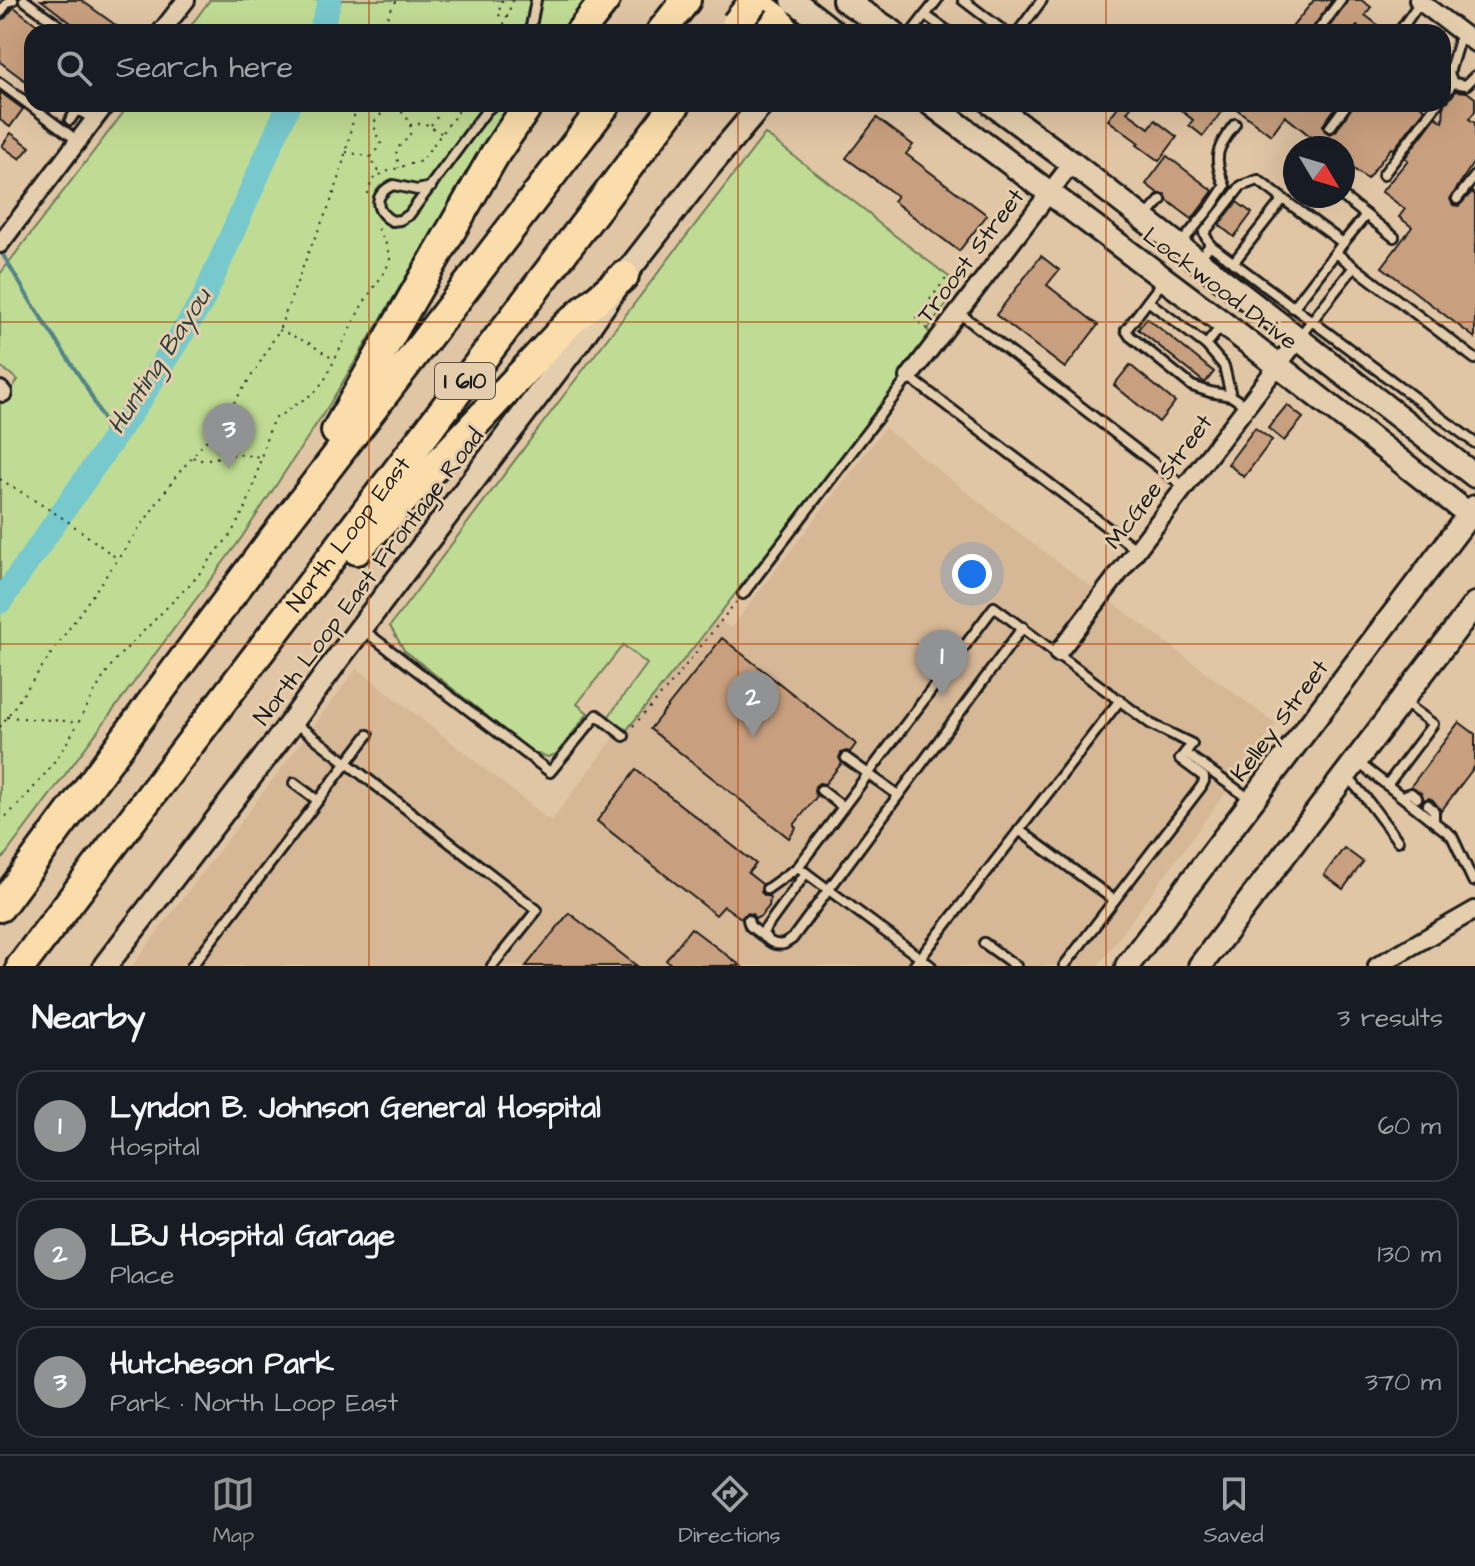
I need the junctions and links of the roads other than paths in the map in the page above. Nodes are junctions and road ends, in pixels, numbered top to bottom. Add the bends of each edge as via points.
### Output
1 (13, 0) edge
2 (24, 0) edge
3 (186, 0) edge
4 (536, 0) edge
5 (605, 0) edge
6 (686, 0) edge
7 (753, 0) edge
8 (793, 0) edge
9 (842, 0) edge
10 (937, 0) edge
11 (963, 0) edge
12 (1042, 0) edge
13 (1341, 0) edge
14 (1420, 1) edge
15 (871, 9) edge
16 (0, 13) edge
17 (925, 15) junction
18 (531, 19) junction
19 (57, 24) edge
20 (167, 24) edge
21 (528, 24) edge
22 (531, 24) edge
23 (586, 24) edge
24 (667, 24) edge
25 (736, 24) edge
26 (780, 24) edge
27 (819, 24) edge
28 (827, 24) edge
29 (885, 24) edge
30 (918, 24) edge
31 (938, 24) edge
32 (994, 24) edge
33 (1024, 24) edge
34 (1323, 24) edge
35 (1404, 24) edge
36 (1449, 24) edge
37 (1451, 25) edge
38 (1461, 33) junction
39 (1475, 43) edge
40 (1451, 66) edge
41 (1475, 76) edge
42 (1451, 78) edge
43 (0, 83) edge
44 (1453, 83) junction
45 (1451, 86) edge
46 (24, 101) edge
47 (39, 112) edge
48 (76, 112) edge
49 (85, 112) edge
50 (100, 112) edge
51 (485, 112) edge
52 (524, 112) edge
53 (600, 112) edge
54 (670, 112) edge
55 (755, 112) edge
56 (942, 112) edge
57 (1003, 112) edge
58 (1341, 112) edge
59 (1431, 112) edge
60 (70, 120) dead end
61 (94, 120) junction
62 (1235, 124) dead end
63 (1330, 127) dead end
64 (78, 141) junction
65 (1072, 163) junction
66 (1383, 175) dead end
67 (1475, 176) edge
68 (431, 187) junction
69 (1050, 191) junction
70 (1283, 199) joint
71 (1457, 199) dead end
72 (1161, 200) dead end
73 (1355, 206) edge
74 (1295, 208) edge
75 (1366, 215) junction
76 (1144, 220) junction
77 (1394, 237) dead end
78 (4, 238) edge
79 (1343, 243) junction
80 (1179, 247) junction
81 (1204, 253) junction
82 (1336, 253) junction
83 (1233, 263) junction
84 (1354, 267) junction
85 (624, 276) junction
86 (1165, 279) junction
87 (1260, 296) junction
88 (1148, 301) junction
89 (1293, 308) junction
90 (958, 312) junction
91 (1223, 323) junction
92 (1304, 330) junction
93 (1206, 345) junction
94 (1475, 359) edge
95 (1278, 365) junction
96 (909, 377) junction
97 (1231, 396) junction
98 (1414, 398) junction
99 (1247, 407) junction
100 (1399, 417) junction
101 (1451, 425) junction
102 (1475, 443) edge
103 (1435, 445) junction
104 (1475, 476) edge
105 (1186, 488) junction
106 (1473, 513) edge
107 (1138, 550) junction
108 (263, 552) junction
109 (743, 594) road end
110 (1475, 604) edge
111 (1023, 627) junction
112 (361, 628) junction
113 (1058, 653) junction
114 (255, 658) junction
115 (1120, 700) junction
116 (1402, 700) junction
117 (300, 727) junction
118 (368, 735) dead end
119 (624, 736) road end
120 (1185, 753) junction
121 (846, 758) dead end
122 (346, 763) junction
123 (1350, 768) junction
124 (868, 775) junction
125 (294, 783) dead end
126 (1387, 785) junction
127 (821, 790) dead end
128 (898, 795) junction
129 (1402, 796) junction
130 (1417, 798) dead end
131 (317, 800) junction
132 (1253, 801) junction
133 (1428, 805) dead end
134 (843, 807) junction
135 (1434, 822) junction
136 (1019, 830) junction
137 (1398, 841) dead end
138 (798, 867) junction
139 (806, 873) junction
140 (1473, 881) edge
141 (767, 889) dead end
142 (830, 889) junction
143 (1114, 900) junction
144 (0, 907) edge
145 (1475, 910) edge
146 (748, 920) dead end
147 (765, 938) junction
148 (984, 943) dead end
149 (916, 962) edge
150 (21, 966) edge
151 (105, 966) edge
152 (192, 966) edge
153 (492, 966) edge
154 (931, 966) edge
155 (1016, 966) edge
156 (1064, 966) edge
157 (1127, 966) edge
158 (1200, 966) edge
159 (1377, 966) edge

1 - 16 lane
2 - 19 lane
3 - 20 street
4 - 18 lane
5 - 23 highway
6 - 24 highway
7 - 25 highway, bridge
7 - 26 highway
8 - 27 main road
9 - 15 main road
9 - 28 main road
10 - 17 lane
11 - 32 lane
12 - 33 lane
13 - 34 lane
14 - 35 lane
14 - 36 street
15 - 29 main road
17 - 30 lane
17 - 31 lane
18 - 21 lane
18 - 22 lane
37 - 38 street
38 - 39 street
38 - 40 lane
41 - 44 lane via 1466,85
42 - 44 lane
43 - 46 lane
44 - 45 lane
47 - 64 lane
48 - 60 lane
49 - 61 lane
50 - 61 street
51 - 68 lane
52 - 108 highway
53 - 108 highway, I 610
54 - 114 highway, North Loop East / I 610
55 - 85 main road, North Loop East Frontage Road
56 - 69 main road, Lockwood Drive
57 - 65 main road, Lockwood Drive
58 - 63 lane
59 - 66 lane
61 - 64 street
62 - 80 lane via 1217,150 1225,186
64 - 78 street
65 - 69 street, Troost Street
65 - 76 main road, Lockwood Drive
67 - 71 lane
68 - 68 lane via 393,185 380,194 379,210 392,221 400,220
69 - 86 main road, Lockwood Drive
69 - 90 street, Troost Street
70 - 81 lane via 1258,180 1241,186 1204,233
70 - 83 lane
72 - 76 lane
73 - 75 lane
74 - 79 lane
75 - 77 lane
75 - 79 lane
76 - 80 main road, Lockwood Drive
79 - 82 lane
80 - 81 main road, Lockwood Drive
81 - 83 lane
81 - 87 main road, Lockwood Drive
82 - 84 lane
82 - 89 lane
83 - 87 lane
84 - 92 lane
84 - 94 lane
85 - 112 main road, North Loop East Frontage Road
85 - 114 highway via 567,325
86 - 88 lane
86 - 91 main road, Lockwood Drive
87 - 89 lane
87 - 92 main road, Lockwood Drive
88 - 93 lane
88 - 97 lane via 1126,330 1130,336 1192,386
89 - 92 lane
90 - 96 street, Troost Street
90 - 105 lane
91 - 93 lane
91 - 95 main road, Lockwood Drive
92 - 95 street, McGee Street
92 - 98 lane
92 - 100 main road, Lockwood Drive
93 - 97 lane via 1224,366
95 - 99 street, McGee Street
95 - 106 main road, Lockwood Drive
96 - 107 lane
96 - 109 lane
97 - 99 lane
98 - 100 lane
98 - 101 lane
99 - 105 street, McGee Street
100 - 103 main road, Lockwood Drive
101 - 102 lane
101 - 103 lane
103 - 104 main road, Lockwood Drive
105 - 107 street, McGee Street
106 - 132 main road, Kelley Street
107 - 113 street, McGee Street
108 - 144 highway, I 610
110 - 116 main road
111 - 113 lane
111 - 124 lane via 994,607
111 - 128 lane
112 - 117 main road, North Loop East Frontage Road
112 - 119 lane via 550,772 597,715
113 - 115 lane
114 - 150 highway, North Loop East / I 610
115 - 120 lane via 1151,724 1192,744
115 - 136 lane
116 - 123 main road
116 - 126 lane via 1433,724
117 - 122 lane
117 - 151 main road, North Loop East Frontage Road
118 - 122 lane
120 - 132 lane
120 - 143 lane via 1180,759 1204,781
121 - 124 lane
122 - 131 lane
122 - 153 lane via 537,910
123 - 126 lane
123 - 137 lane
123 - 158 main road
124 - 128 lane
124 - 134 lane
125 - 131 lane
126 - 129 lane
127 - 134 lane
128 - 142 lane
129 - 130 lane via 1411,793
129 - 135 lane
131 - 152 lane
132 - 157 main road, Kelley Street
133 - 135 lane
134 - 138 lane
135 - 140 lane via 1452,836
136 - 143 lane
136 - 149 lane
138 - 139 lane
138 - 141 lane
139 - 142 lane
139 - 147 lane via 763,932
142 - 147 lane via 792,939 779,945
142 - 149 lane
143 - 156 lane
145 - 159 street
146 - 147 lane
148 - 155 lane
149 - 154 lane

